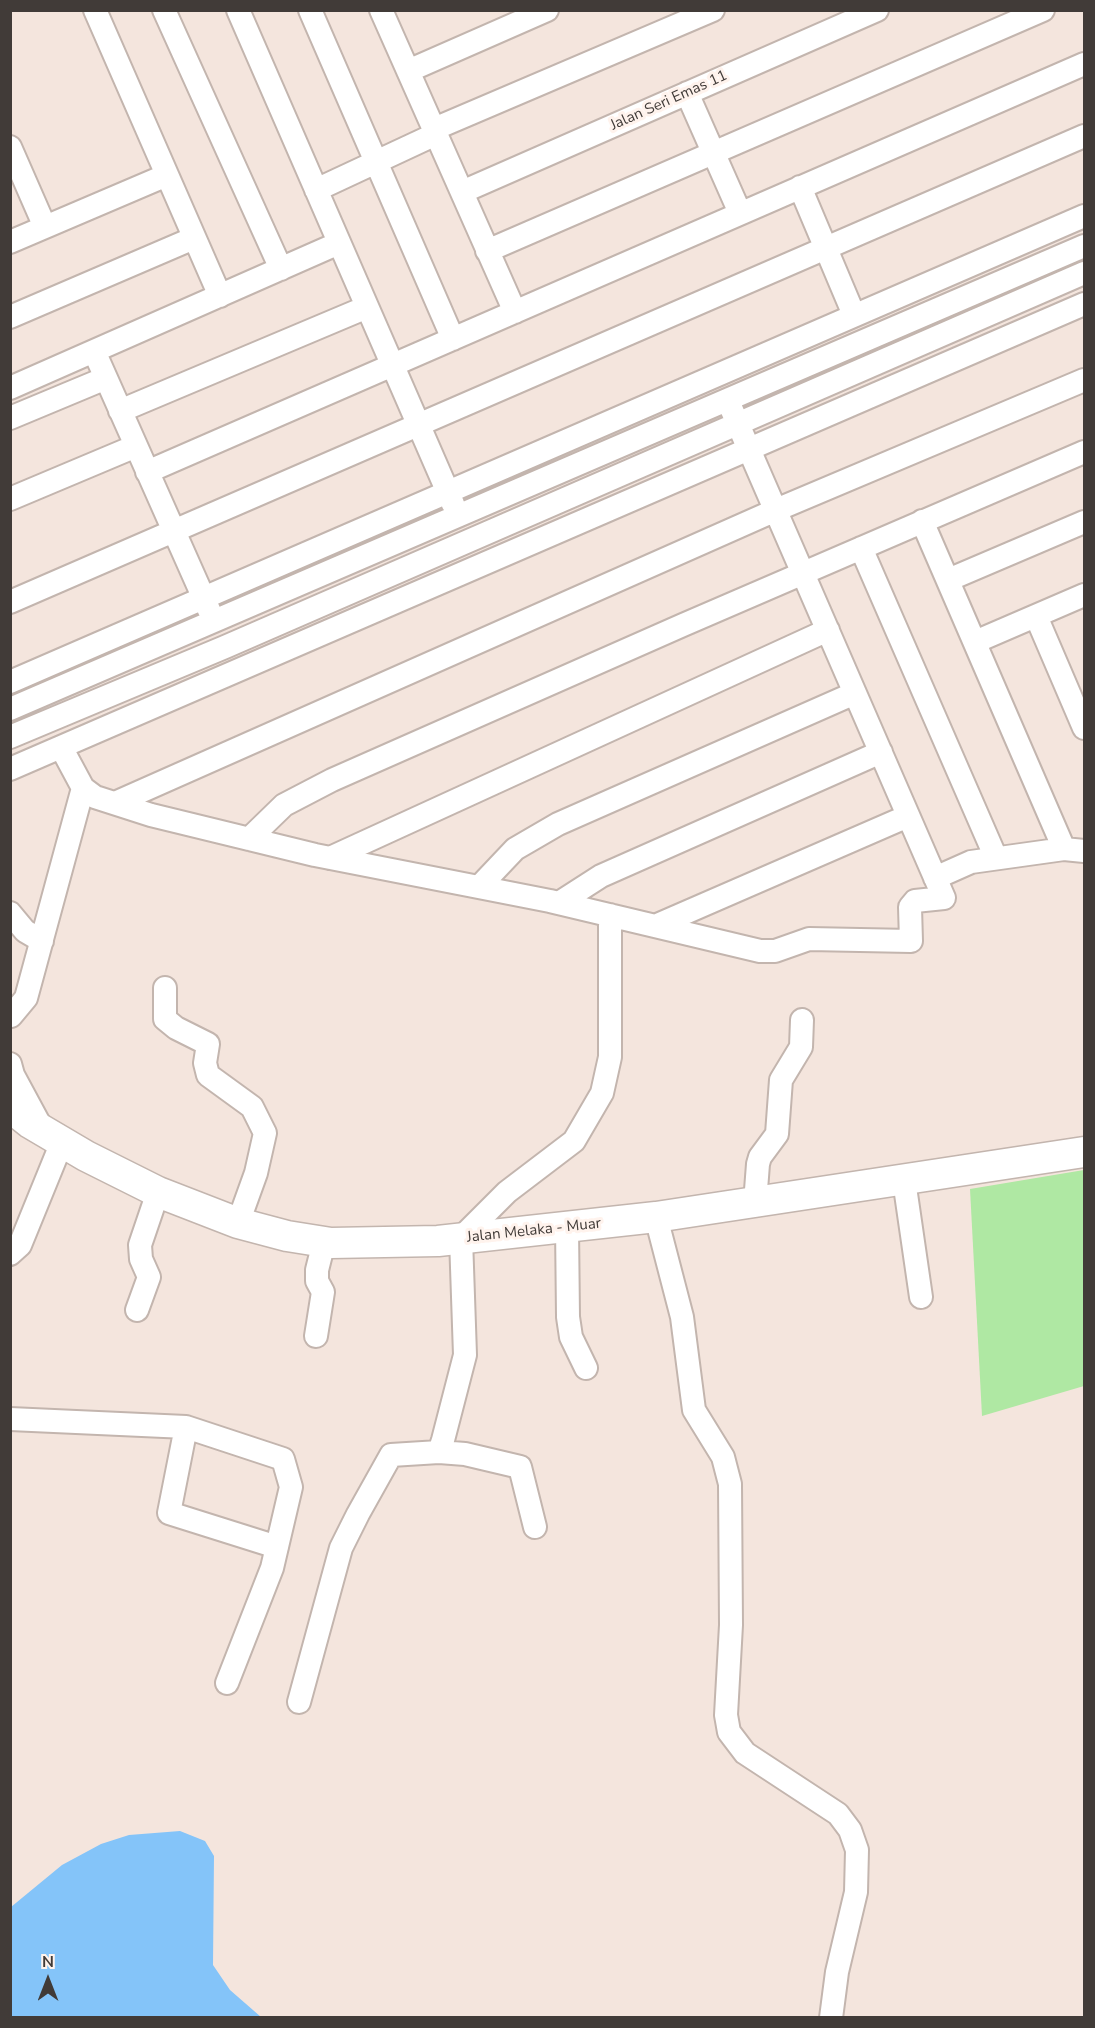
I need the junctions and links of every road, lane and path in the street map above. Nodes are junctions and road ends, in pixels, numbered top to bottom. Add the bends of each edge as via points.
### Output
1 (95, 10) edge
2 (164, 10) edge
3 (238, 10) edge
4 (310, 10) edge
5 (381, 10) edge
6 (547, 10) edge
7 (712, 10) edge
8 (877, 10) edge
9 (1043, 10) edge
10 (1084, 64) edge
11 (408, 71) junction
12 (687, 93) junction
13 (435, 132) junction
14 (1084, 136) edge
15 (10, 147) edge
16 (714, 154) junction
17 (375, 162) junction
18 (167, 174) junction
19 (800, 188) junction
20 (316, 190) junction
21 (462, 192) junction
22 (740, 213) junction
23 (1084, 216) edge
24 (45, 227) junction
25 (194, 238) junction
26 (10, 242) edge
27 (339, 243) junction
28 (1084, 246) edge
29 (826, 248) junction
30 (487, 251) junction
31 (281, 269) junction
32 (1084, 273) edge
33 (220, 296) junction
34 (1084, 304) edge
35 (367, 307) junction
36 (515, 312) junction
37 (855, 315) junction
38 (10, 317) edge
39 (453, 339) junction
40 (94, 351) junction
41 (393, 365) junction
42 (106, 378) junction
43 (1084, 380) edge
44 (10, 388) edge
45 (728, 401) junction
46 (120, 411) junction
47 (10, 418) edge
48 (418, 424) junction
49 (738, 424) junction
50 (135, 446) junction
51 (748, 448) junction
52 (1084, 452) edge
53 (147, 472) junction
54 (448, 491) junction
55 (10, 499) edge
56 (776, 510) junction
57 (459, 516) junction
58 (922, 521) junction
59 (1084, 522) edge
60 (173, 531) junction
61 (861, 548) junction
62 (803, 573) junction
63 (948, 580) junction
64 (1084, 595) edge
65 (203, 597) junction
66 (10, 602) edge
67 (1036, 615) junction
68 (214, 621) junction
69 (828, 630) junction
70 (975, 642) junction
71 (225, 647) junction
72 (10, 682) edge
73 (855, 693) junction
74 (10, 709) edge
75 (32, 728) junction
76 (1084, 728) edge
77 (10, 737) edge
78 (53, 750) junction
79 (881, 752) junction
80 (10, 769) edge
81 (84, 788) junction
82 (115, 803) junction
83 (908, 816) junction
84 (249, 839) junction
85 (1074, 850) edge
86 (330, 858) junction
87 (996, 858) junction
88 (479, 887) junction
89 (939, 888) junction
90 (560, 903) junction
91 (10, 913) edge
92 (610, 915) junction
93 (656, 926) junction
94 (42, 941) junction
95 (165, 988) dead end
96 (11, 1015) edge
97 (802, 1020) dead end
98 (10, 1027) edge
99 (10, 1064) edge
100 (10, 1107) edge
101 (53, 1136) junction
102 (1084, 1152) edge
103 (904, 1180) junction
104 (158, 1192) junction
105 (755, 1203) junction
106 (656, 1217) junction
107 (238, 1223) junction
108 (567, 1227) junction
109 (461, 1238) junction
110 (324, 1242) junction
111 (10, 1254) edge
112 (921, 1297) dead end
113 (137, 1310) dead end
114 (316, 1336) dead end
115 (586, 1368) dead end
116 (10, 1419) edge
117 (186, 1427) junction
118 (439, 1452) junction
119 (535, 1527) dead end
120 (277, 1547) junction
121 (227, 1683) dead end
122 (299, 1702) dead end
123 (831, 2018) edge

1 - 18 street
2 - 31 street
3 - 20 street
4 - 17 street
5 - 11 street
6 - 11 street
7 - 13 street
8 - 12 street, Jalan Seri Emas 11
9 - 16 street
10 - 19 street
11 - 13 street
12 - 16 street
12 - 21 street, Jalan Seri Emas 11
13 - 17 street
13 - 21 street
14 - 29 street
15 - 24 street
16 - 22 street
16 - 30 street
17 - 20 street
17 - 39 street
18 - 24 street
18 - 25 street
19 - 22 street
19 - 29 street
20 - 27 street
21 - 30 street
22 - 36 street
23 - 37 street
24 - 26 street
25 - 33 street
25 - 38 street
27 - 31 street
27 - 35 street
28 - 45 street
29 - 37 street
29 - 48 street
30 - 36 street
31 - 33 street
32 - 49 street
33 - 40 street
34 - 51 street
35 - 41 street
35 - 46 street
36 - 39 street
37 - 54 street
39 - 41 street
40 - 42 street
40 - 44 street
41 - 48 street
41 - 53 street
42 - 46 street
42 - 47 street
43 - 56 street
45 - 49 street
45 - 57 street
46 - 50 street
48 - 54 street
48 - 60 street
49 - 51 street
49 - 71 street
50 - 53 street
50 - 55 street
51 - 56 street
51 - 78 street
52 - 58 street
53 - 60 street
54 - 57 street
54 - 65 street
56 - 62 street
56 - 82 street
57 - 68 street
58 - 61 street
58 - 63 street
59 - 63 street
60 - 65 street
60 - 66 street
61 - 62 street
61 - 87 street
62 - 69 street
62 - 84 street via 306,792 284,805
63 - 70 street
64 - 67 street
65 - 68 street
65 - 72 street
67 - 70 street
67 - 76 street
68 - 71 street
68 - 74 street
69 - 73 street
69 - 86 street
70 - 85 street
71 - 75 street
73 - 79 street
73 - 88 street via 558,824 515,849
75 - 77 street
75 - 78 street
78 - 80 street
78 - 81 street
79 - 83 street
79 - 90 street via 601,876
81 - 82 street via 95,797
81 - 94 street
82 - 84 street
83 - 89 street
83 - 93 street
84 - 86 street
85 - 87 street
86 - 88 street
87 - 89 street via 970,862
88 - 90 street
89 - 93 street via 910,908 911,941 809,939 775,951 760,951
90 - 92 street
91 - 94 street via 25,931
92 - 93 street
92 - 109 street via 610,1057 602,1093 574,1141 507,1192
94 - 96 street via 26,998
95 - 107 street via 165,1019 208,1044 208,1075 252,1107 265,1133
96 - 98 street
97 - 105 street via 801,1047 781,1080 777,1134 759,1157
99 - 101 street via 13,1075
100 - 101 main road, Jalan Melaka - Muar
101 - 104 main road, Jalan Melaka - Muar
101 - 111 street via 20,1245
102 - 103 main road, Jalan Melaka - Muar
103 - 105 main road, Jalan Melaka - Muar
103 - 112 street
104 - 107 main road, Jalan Melaka - Muar
104 - 113 street via 140,1245 149,1277
105 - 106 main road, Jalan Melaka - Muar
106 - 108 main road, Jalan Melaka - Muar
106 - 123 street via 682,1317 694,1410 723,1457 730,1484 731,1625 726,1716 729,1732 745,1753 838,1814 850,1830 857,1850 856,1892 837,1972
107 - 110 main road, Jalan Melaka - Muar
108 - 109 main road, Jalan Melaka - Muar
108 - 115 street via 568,1317 571,1336
109 - 110 main road, Jalan Melaka - Muar via 372,1244
109 - 118 street via 465,1354
110 - 114 street via 317,1270 323,1292
116 - 117 street
117 - 120 street via 283,1458 291,1487
117 - 120 street via 169,1513
118 - 119 street via 520,1467
118 - 122 street via 391,1455 341,1548
120 - 121 street

